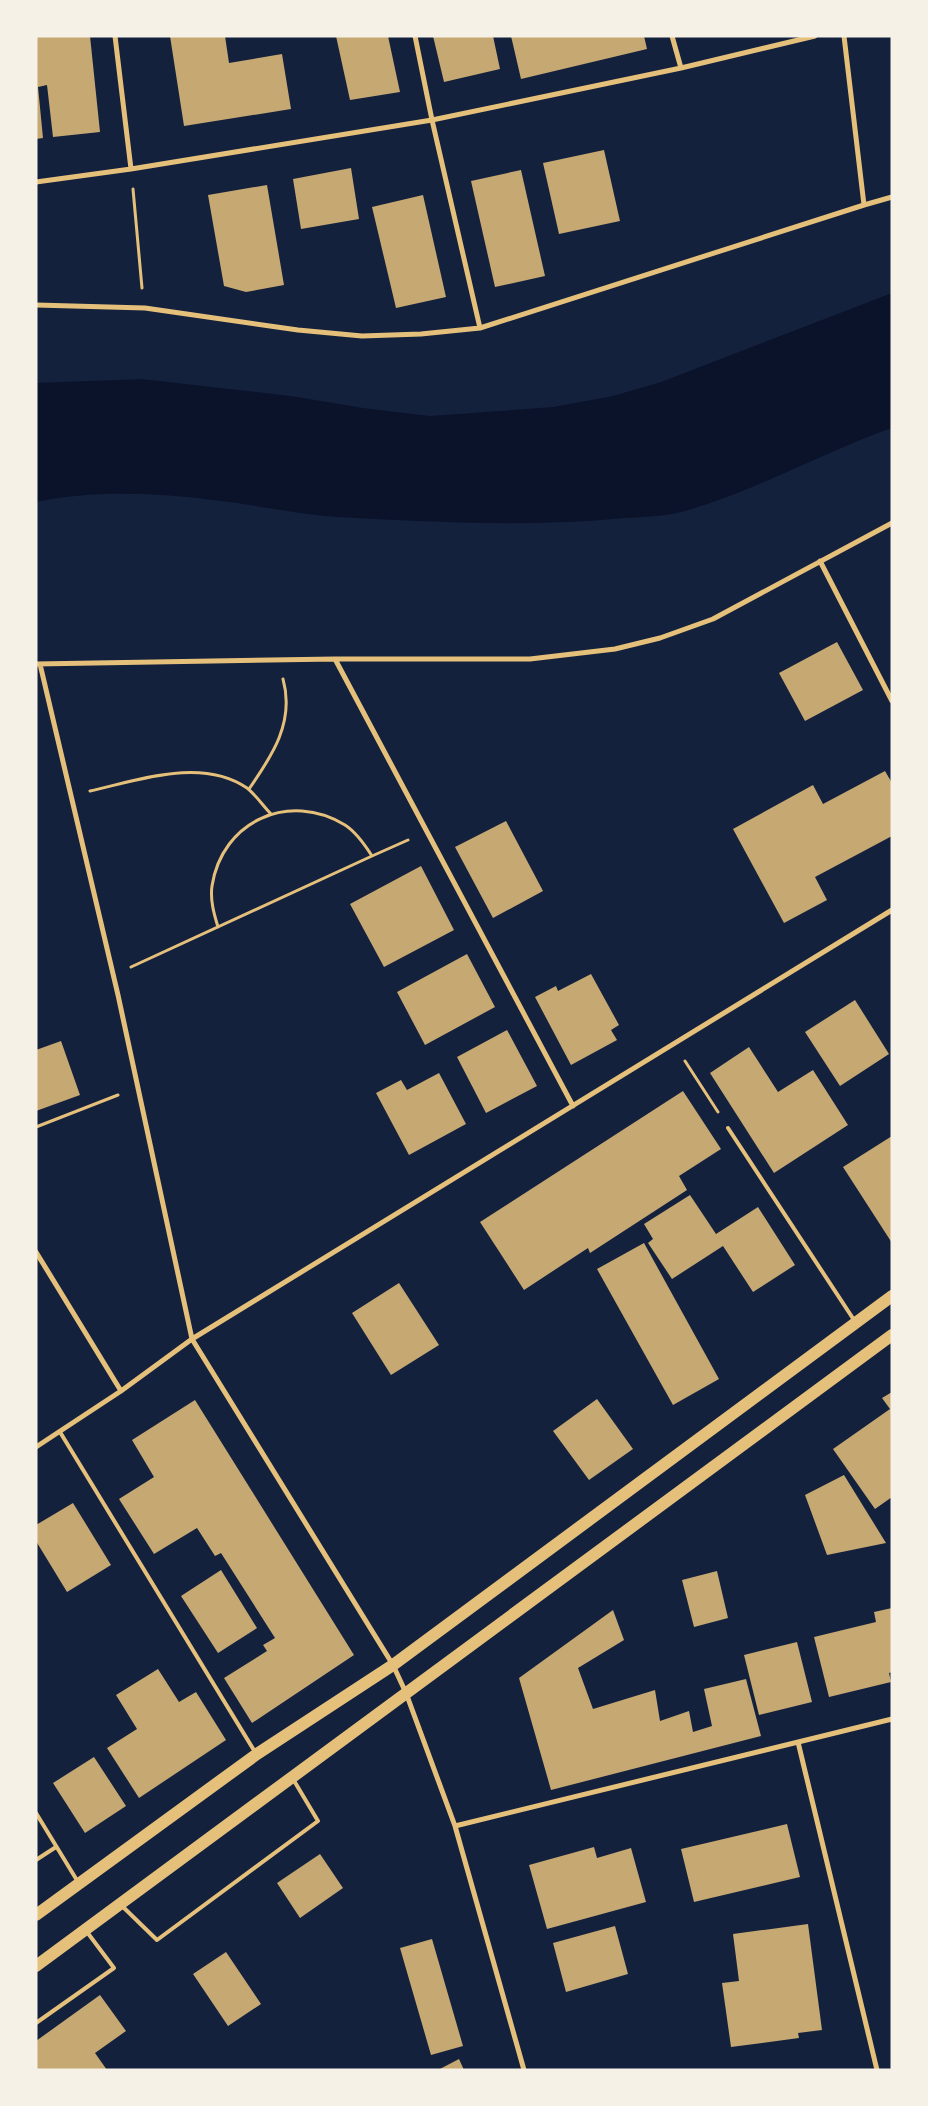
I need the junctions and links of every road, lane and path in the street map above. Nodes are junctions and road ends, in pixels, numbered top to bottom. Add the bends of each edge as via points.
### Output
1 (115, 36) edge
2 (414, 36) edge
3 (672, 36) edge
4 (815, 36) edge
5 (844, 36) edge
6 (681, 68) junction
7 (432, 120) junction
8 (130, 169) junction
9 (36, 182) edge
10 (892, 198) edge
11 (864, 204) junction
12 (36, 305) edge
13 (145, 308) junction
14 (480, 328) junction
15 (892, 523) edge
16 (820, 561) junction
17 (334, 659) junction
18 (277, 660) junction
19 (38, 664) edge
20 (892, 701) edge
21 (249, 789) junction
22 (71, 794) junction
23 (271, 814) junction
24 (427, 831) junction
25 (372, 856) junction
26 (892, 910) edge
27 (218, 927) junction
28 (113, 975) junction
29 (674, 1044) junction
30 (138, 1087) junction
31 (573, 1106) junction
32 (36, 1127) edge
33 (728, 1128) joint
34 (36, 1252) edge
35 (892, 1296) edge
36 (856, 1323) junction
37 (892, 1335) edge
38 (192, 1339) junction
39 (121, 1391) junction
40 (60, 1432) junction
41 (36, 1448) edge
42 (393, 1665) junction
43 (406, 1693) junction
44 (892, 1719) edge
45 (798, 1742) junction
46 (257, 1754) junction
47 (292, 1778) junction
48 (36, 1813) edge
49 (455, 1826) junction
50 (56, 1847) junction
51 (36, 1860) edge
52 (79, 1884) junction
53 (120, 1904) junction
54 (36, 1915) edge
55 (85, 1930) junction
56 (36, 1966) edge
57 (36, 2023) edge
58 (524, 2070) edge
59 (877, 2070) edge

1 - 8 street
2 - 7 street
3 - 6 street
4 - 6 street
5 - 11 street
6 - 7 street
7 - 8 street
7 - 14 street
8 - 9 street
8 - 13 path
10 - 11 street
11 - 14 street
12 - 13 street
13 - 14 street via 362,336
15 - 16 street
16 - 17 street via 713,619 660,638 615,649 530,659
16 - 20 street
17 - 18 street
17 - 24 street
18 - 19 street
18 - 21 path via 285,689 285,720 268,763
19 - 22 street
21 - 22 path via 230,779 189,772
21 - 23 path
22 - 28 street
23 - 25 path via 290,810 310,811 329,817 346,826
23 - 27 path via 252,822 237,834 216,868 212,888
24 - 25 path
24 - 31 street
25 - 27 path
26 - 29 street
27 - 28 path
28 - 30 street
29 - 31 street
29 - 33 path
30 - 32 path
30 - 38 street
31 - 38 street
33 - 36 lane
34 - 39 street
35 - 36 main road
36 - 42 main road
37 - 43 main road
38 - 39 street
38 - 42 street
39 - 40 street
40 - 41 street
40 - 46 lane
42 - 43 street
42 - 46 main road
43 - 47 main road
43 - 49 street
44 - 45 street
45 - 49 street
45 - 59 street
46 - 52 main road
47 - 53 main road
47 - 53 lane via 318,1820 157,1940
48 - 50 lane
49 - 58 street
50 - 51 lane
50 - 52 lane
52 - 54 main road
53 - 55 main road
55 - 56 main road
55 - 57 lane via 114,1968

